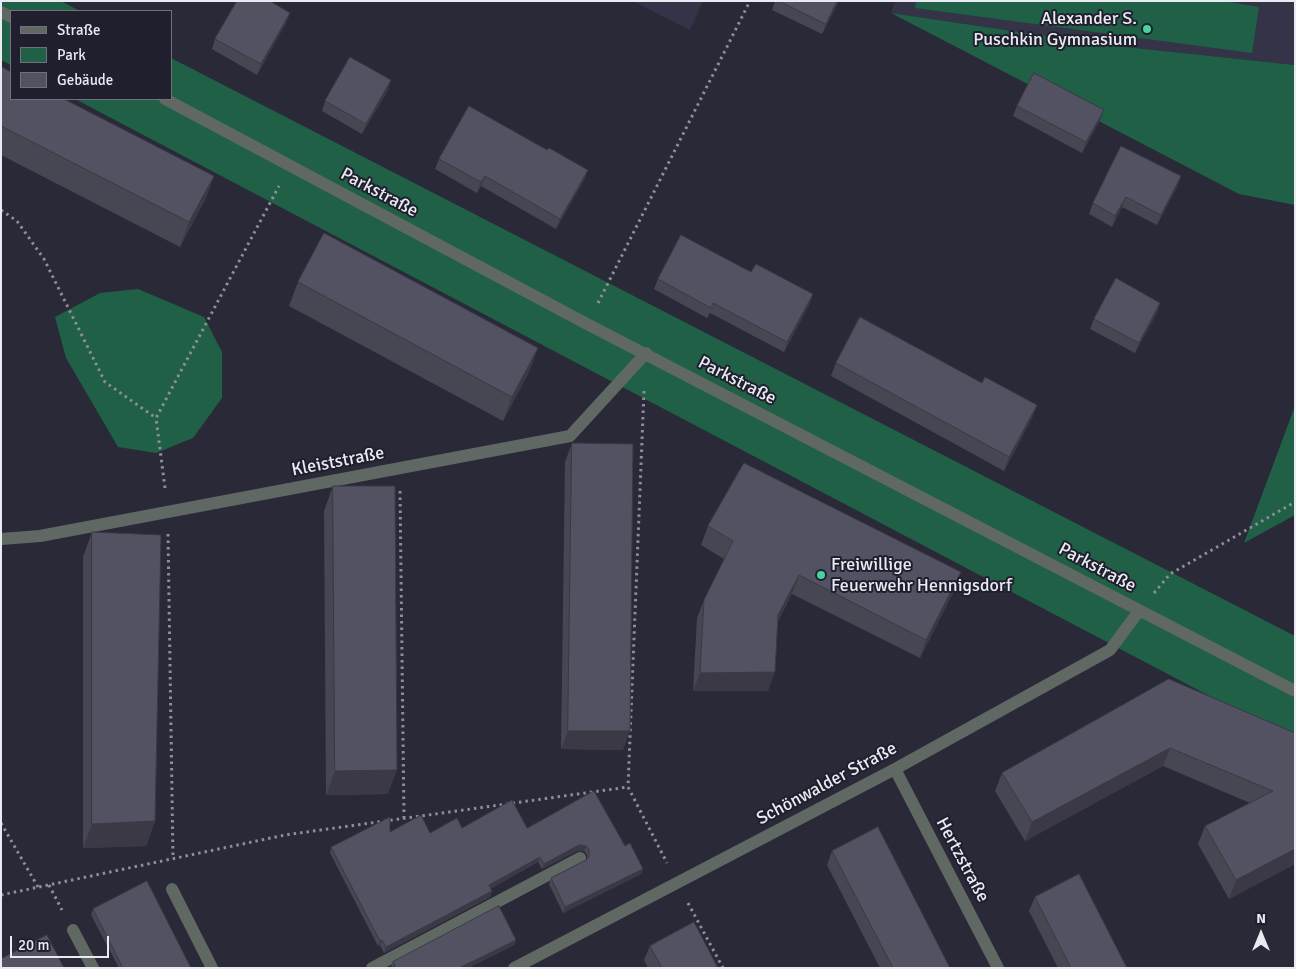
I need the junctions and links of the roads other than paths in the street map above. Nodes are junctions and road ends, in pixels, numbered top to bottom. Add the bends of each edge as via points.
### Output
1 (167, 100) edge
2 (646, 353) junction
3 (1, 539) edge
4 (1139, 610) junction
5 (1295, 691) edge
6 (894, 769) junction
7 (580, 858) dead end
8 (172, 890) dead end
9 (73, 930) road end
10 (93, 968) edge
11 (212, 968) edge
12 (372, 968) edge
13 (514, 968) edge
14 (998, 968) edge

1 - 2 street, Parkstraße
2 - 3 street, Kleiststraße via 570,436 40,536
2 - 4 street, Parkstraße
4 - 5 street, Parkstraße
4 - 6 street, Schönwalder Straße via 1110,650
6 - 13 street, Schönwalder Straße
6 - 14 street, Hertzstraße
7 - 12 street
8 - 11 street
9 - 10 street

